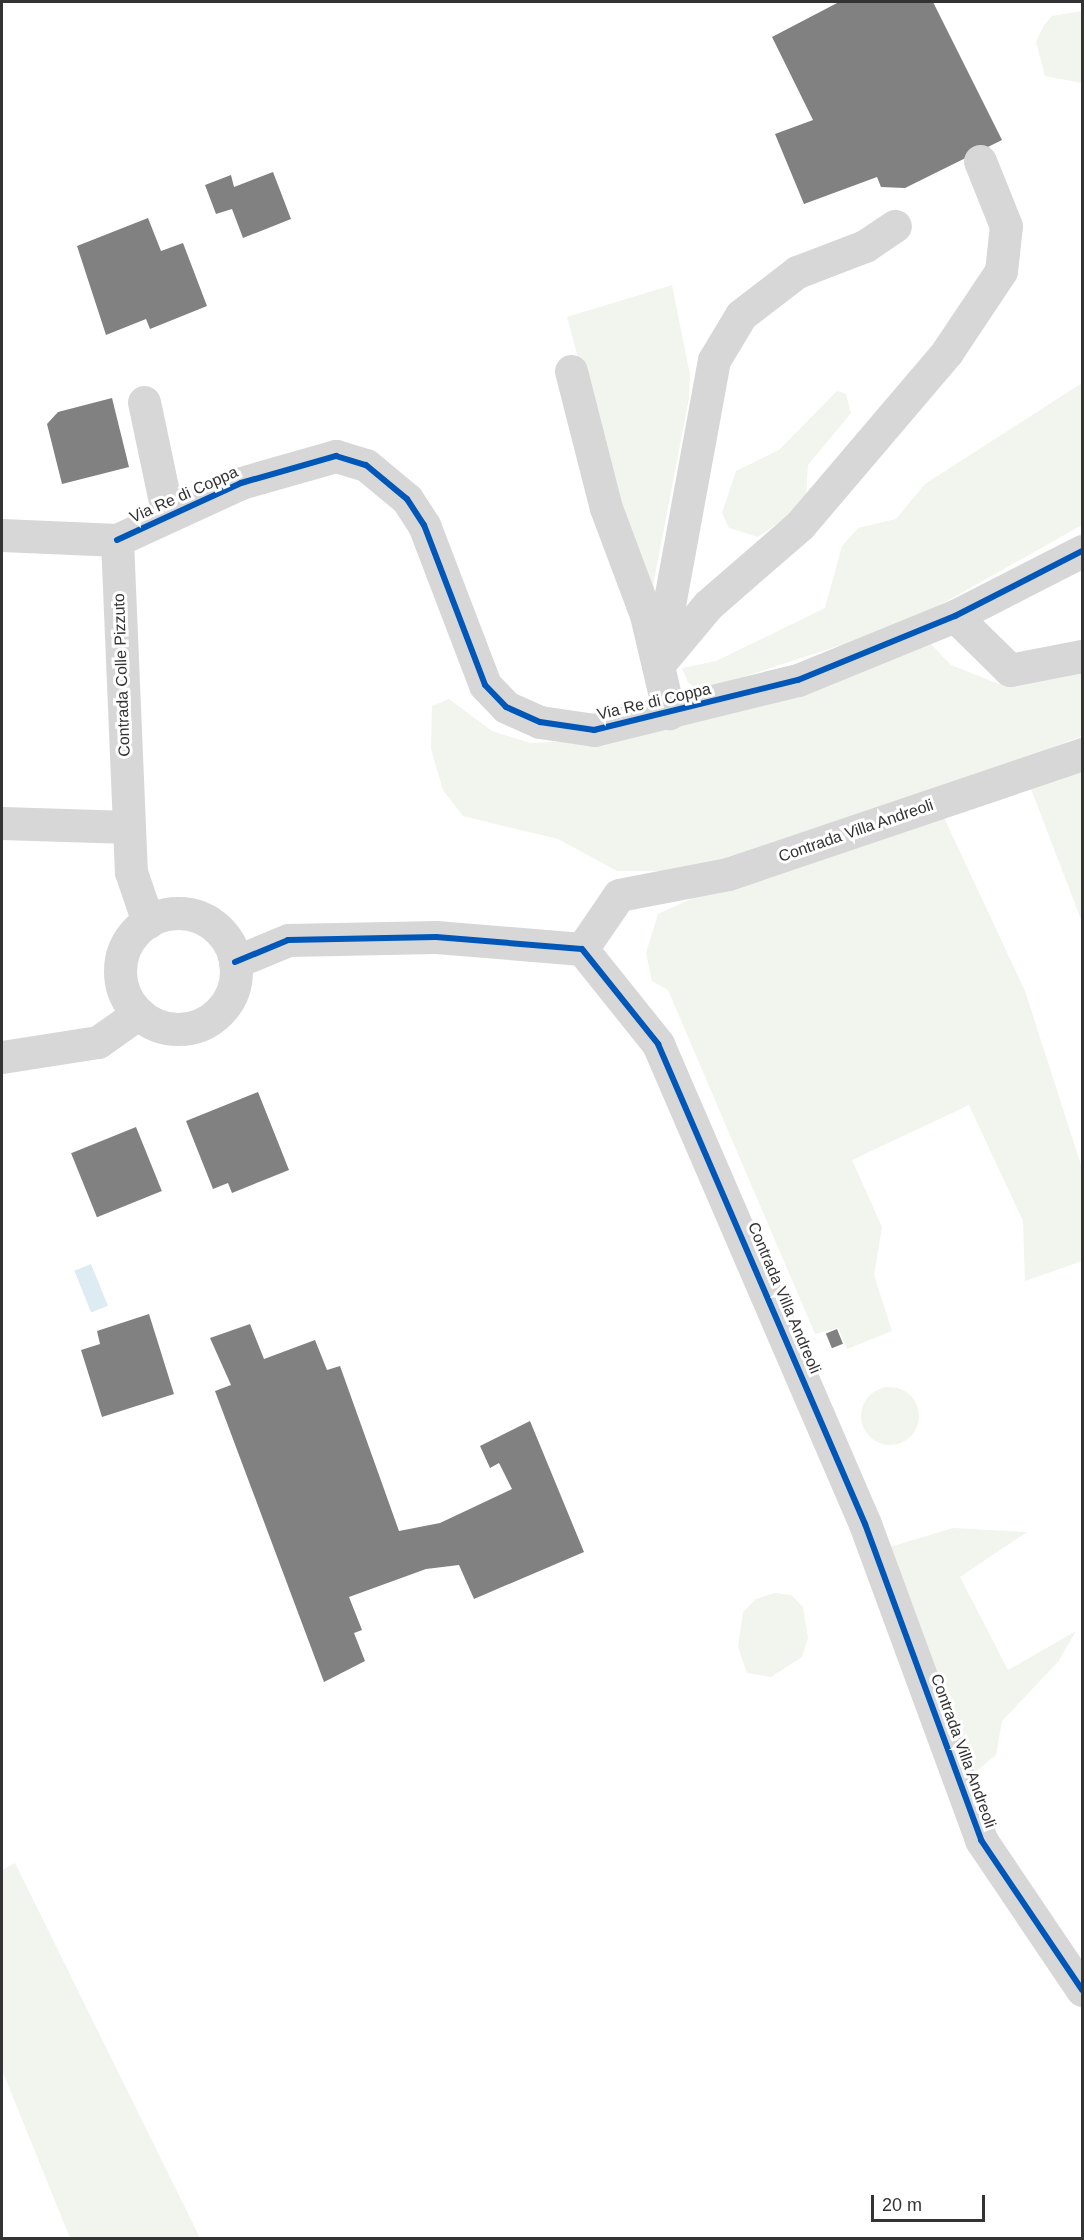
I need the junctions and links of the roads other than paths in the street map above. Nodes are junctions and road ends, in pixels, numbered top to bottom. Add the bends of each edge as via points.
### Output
1 (980, 160) dead end
2 (895, 226) dead end
3 (571, 371) dead end
4 (144, 402) dead end
5 (168, 516) junction
6 (2, 535) edge
7 (117, 540) junction
8 (1083, 551) edge
9 (955, 616) junction
10 (1083, 656) edge
11 (658, 665) junction
12 (669, 713) junction
13 (1083, 754) edge
14 (2, 823) edge
15 (129, 827) junction
16 (148, 922) junction
17 (582, 949) junction
18 (235, 962) junction
19 (139, 1013) junction
20 (2, 1057) edge
21 (1083, 1990) edge

1 - 11 street via 1006,226 1001,271 947,352 800,525 708,604
2 - 11 street via 865,246 797,272 741,315 714,360
3 - 11 street via 606,508 646,615
4 - 5 street
5 - 7 street, Via Re di Coppa
5 - 12 street, Via Re di Coppa via 241,483 336,456 366,465 407,500 424,525 474,664 506,707 540,722 594,730
6 - 7 street
7 - 15 street, Contrada Colle Pizzuto
8 - 9 street, Via Re di Coppa
9 - 10 street via 1010,670
9 - 12 street, Via Re di Coppa via 798,680
11 - 12 street
13 - 17 street, Contrada Villa Andreoli via 728,874 619,895
14 - 15 street
15 - 16 street, Contrada Colle Pizzuto via 131,872
16 - 18 street via 173,913 207,920 221,932
16 - 19 street via 128,941 121,957 124,993
17 - 18 street via 436,937 288,940
17 - 21 street, Contrada Villa Andreoli via 658,1044 866,1524 981,1840
18 - 19 street via 227,1000 200,1024 164,1027
19 - 20 street via 98,1042

